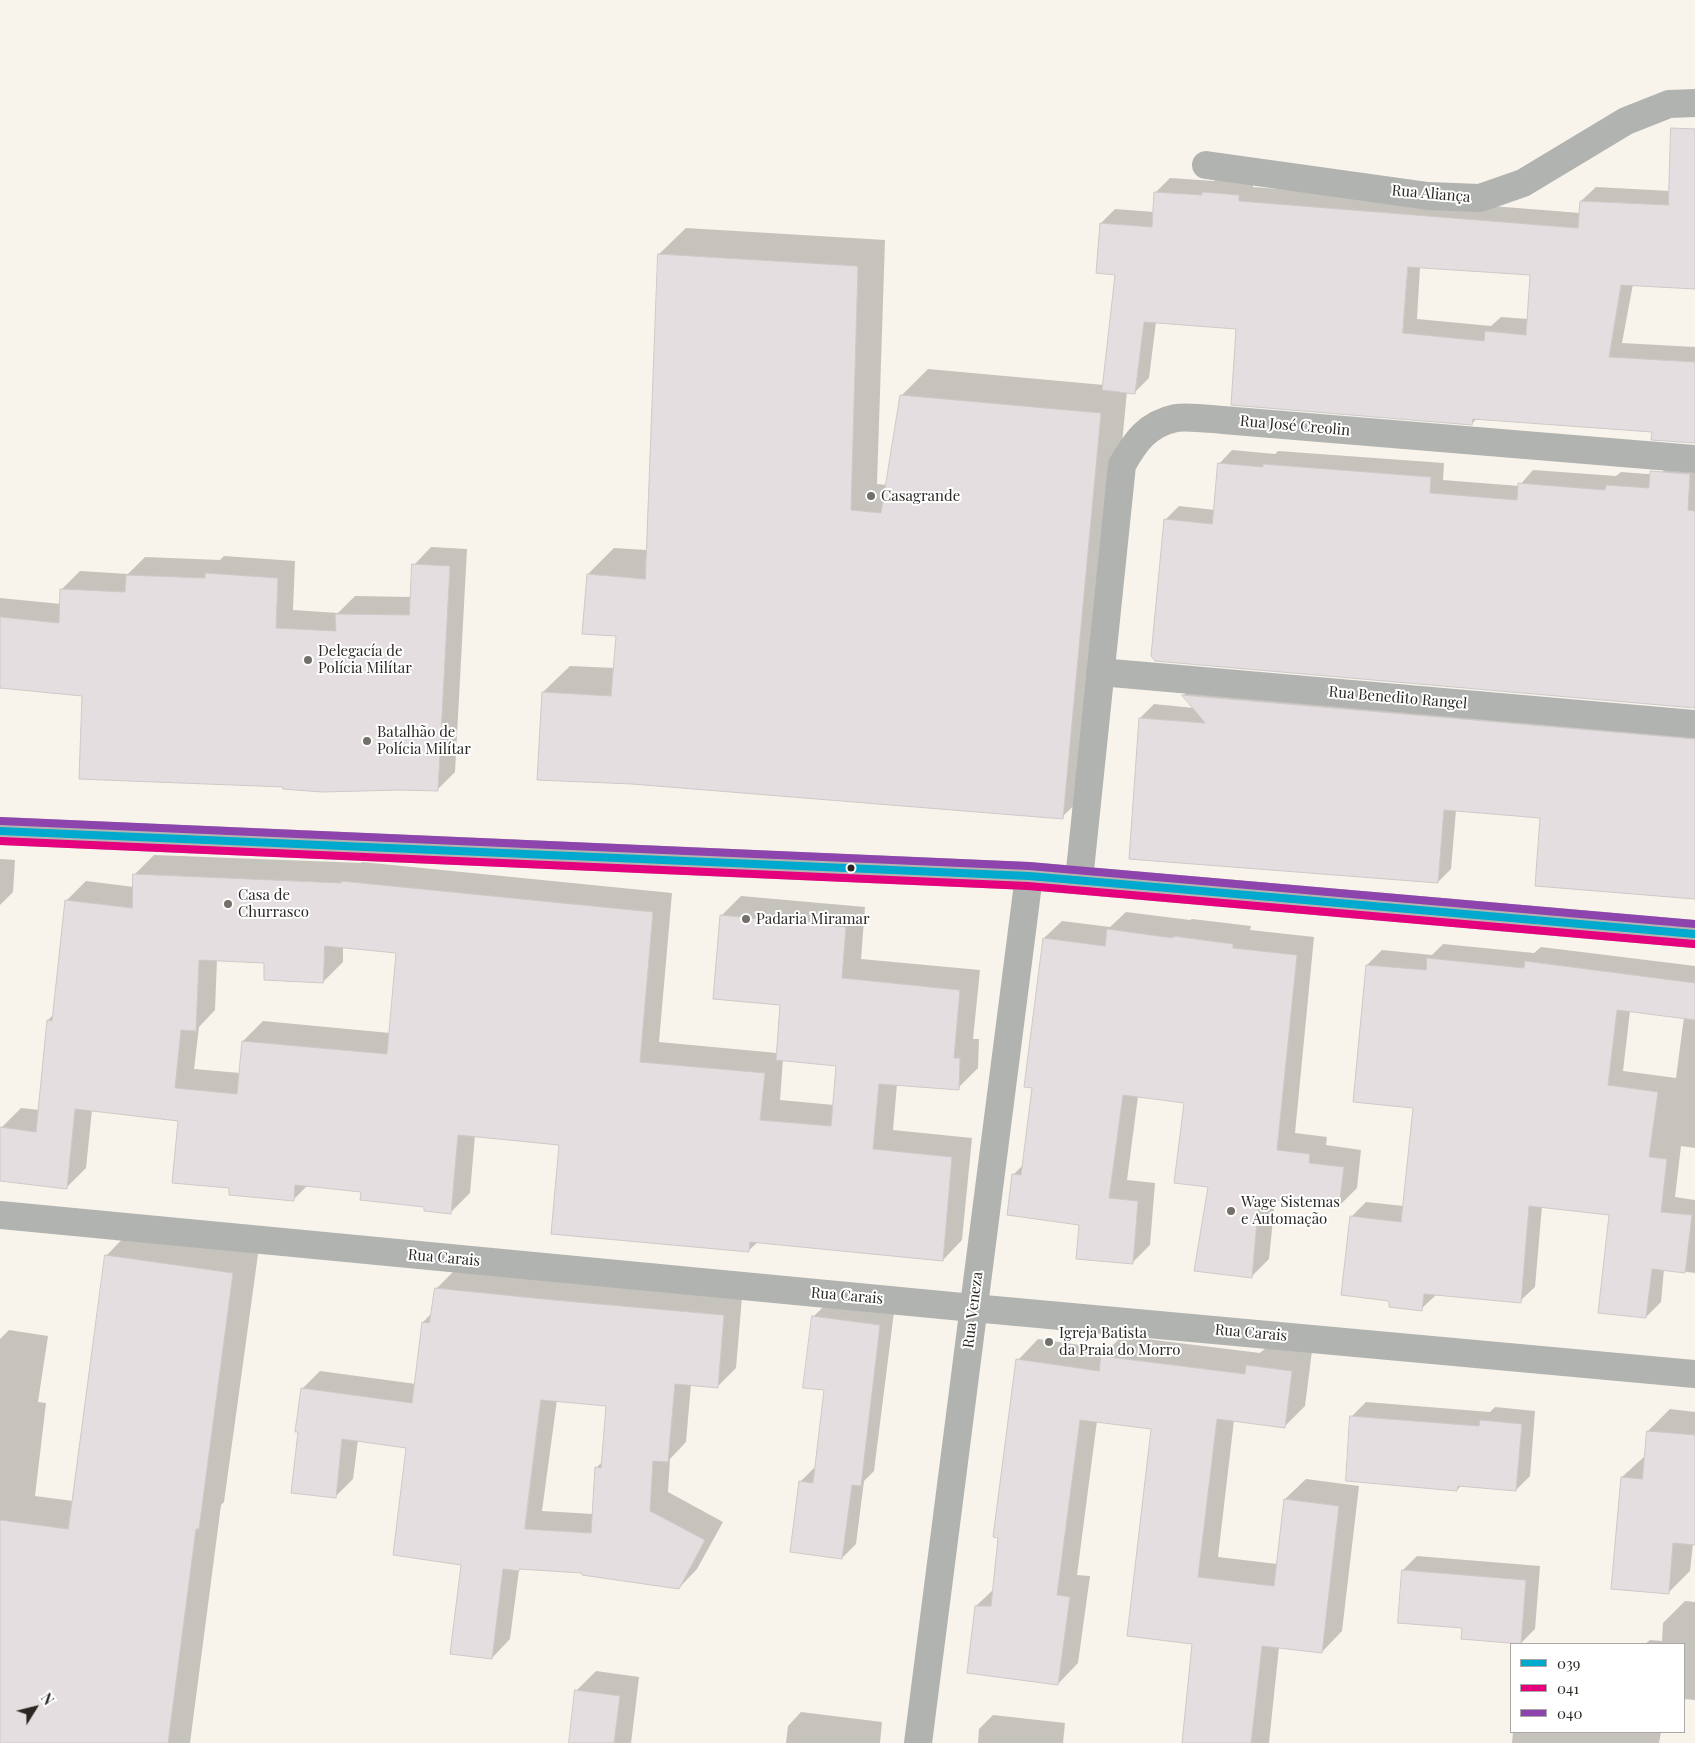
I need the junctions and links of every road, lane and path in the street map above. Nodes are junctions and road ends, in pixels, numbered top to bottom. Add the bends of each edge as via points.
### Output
1 (1695, 103) edge
2 (1206, 165) dead end
3 (1695, 458) edge
4 (1100, 672) junction
5 (1695, 724) edge
6 (0, 831) edge
7 (1028, 876) junction
8 (1079, 880) junction
9 (1695, 934) edge
10 (0, 1215) edge
11 (973, 1308) junction
12 (1695, 1374) edge
13 (918, 1743) edge

1 - 2 street, Rua Aliança via 1669,104 1626,122 1523,183 1480,198 1428,196
3 - 4 street, Rua José Creolin via 1176,418 1151,428 1134,443 1122,465
4 - 5 street, Rua Benedito Rangel
4 - 8 street, Rua José Creolin
6 - 7 main road
7 - 8 main road
7 - 11 street, Rua Veneza
8 - 9 main road
10 - 11 street, Rua Carais
11 - 12 street, Rua Carais
11 - 13 street, Rua Veneza

